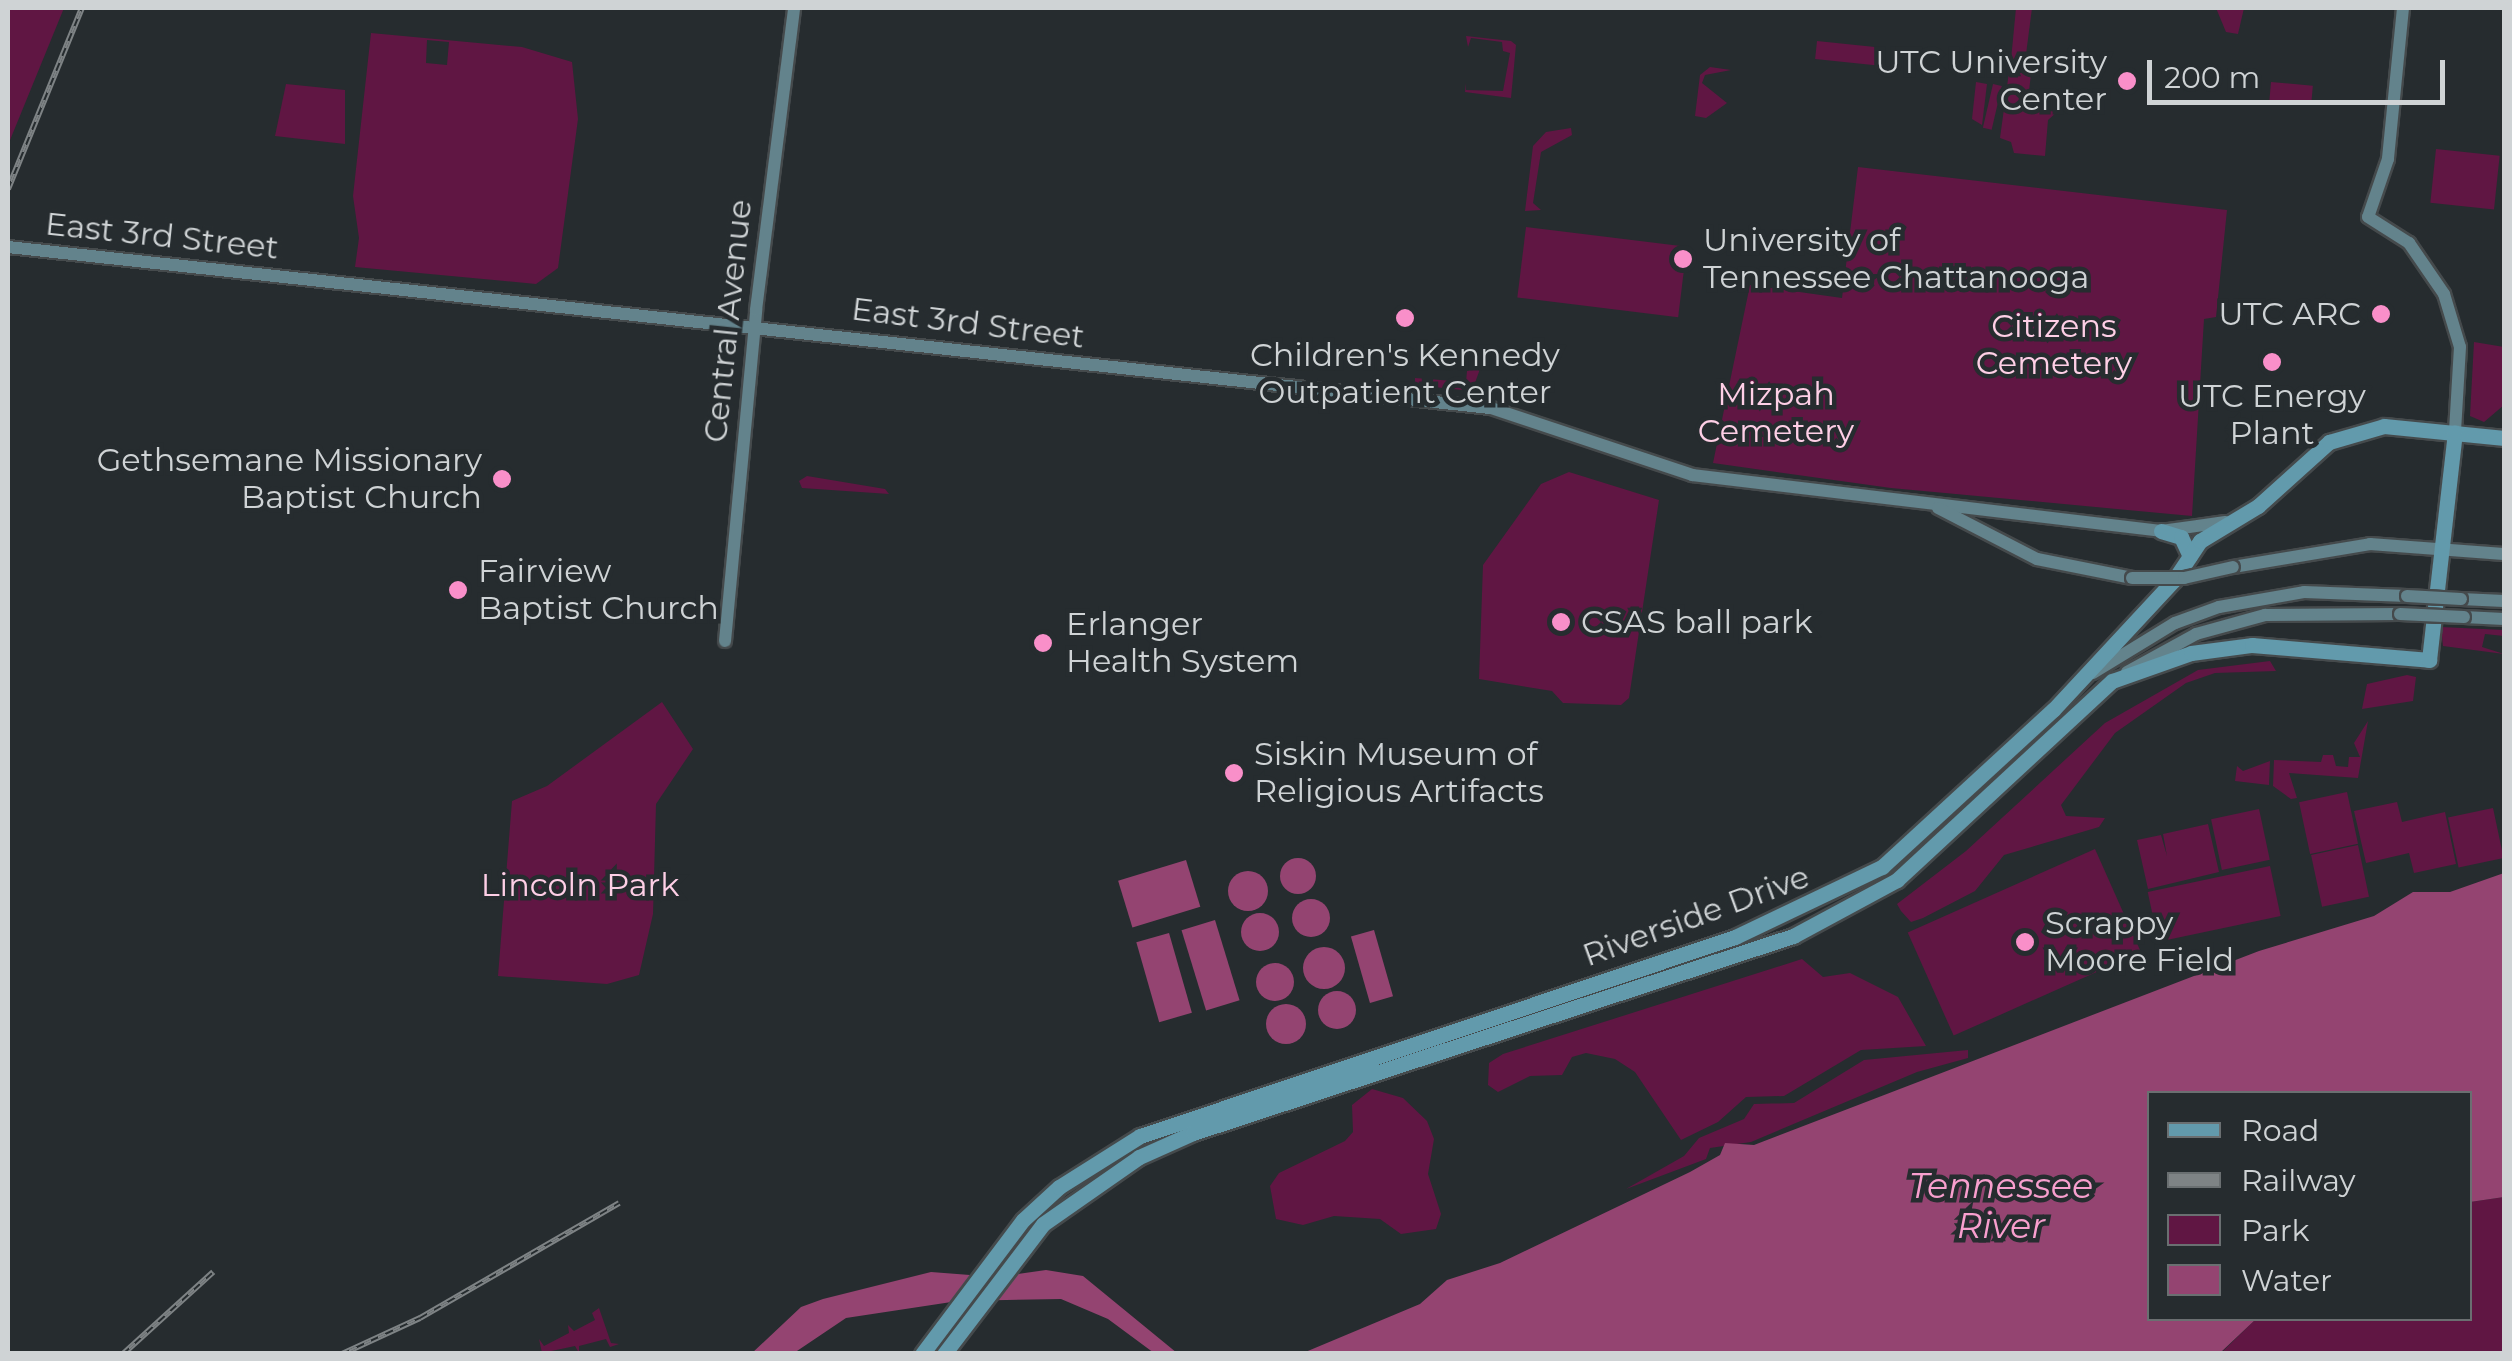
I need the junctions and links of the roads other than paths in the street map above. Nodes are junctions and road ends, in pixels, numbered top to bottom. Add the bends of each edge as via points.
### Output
1 (794, 8) edge
2 (2403, 8) edge
3 (8, 247) edge
4 (754, 326) junction
5 (2455, 432) junction
6 (2504, 438) edge
7 (1911, 502) junction
8 (2246, 513) junction
9 (2161, 531) junction
10 (2442, 546) junction
11 (2504, 554) edge
12 (2190, 556) junction
13 (2504, 601) edge
14 (2504, 619) edge
15 (725, 641) dead end
16 (2112, 681) junction
17 (2053, 710) junction
18 (922, 1352) edge
19 (944, 1354) edge

1 - 4 main road, Central Avenue
2 - 5 main road via 2388,158 2368,217 2408,243 2444,294 2460,347
3 - 4 main road, East 3rd Street
4 - 7 main road, East 3rd Street via 1491,408 1692,475
4 - 15 main road, Central Avenue
5 - 6 main road
5 - 8 main road via 2384,426 2338,438
5 - 10 main road
7 - 9 main road, East 3rd Street
7 - 10 main road, East 3rd Street, bridge via 1943,510 2037,559 2132,578 2184,578 2333,547
8 - 9 main road, East 3rd Street via 2202,528
8 - 12 main road via 2206,536
9 - 12 main road via 2181,538
10 - 11 main road, East 3rd Street
10 - 16 main road via 2429,660 2252,646 2181,656
12 - 17 main road
13 - 17 main road, Riverside Drive, bridge via 2304,592 2219,607 2132,646
14 - 16 main road, Riverside Drive, bridge via 2266,615 2196,634
16 - 19 main road, Riverside Drive via 1947,839 1848,910 1740,955 1193,1133 1086,1190 1018,1253
17 - 18 main road, Riverside Drive via 1919,840 1837,894 1735,937 1182,1118 1092,1165 996,1247

